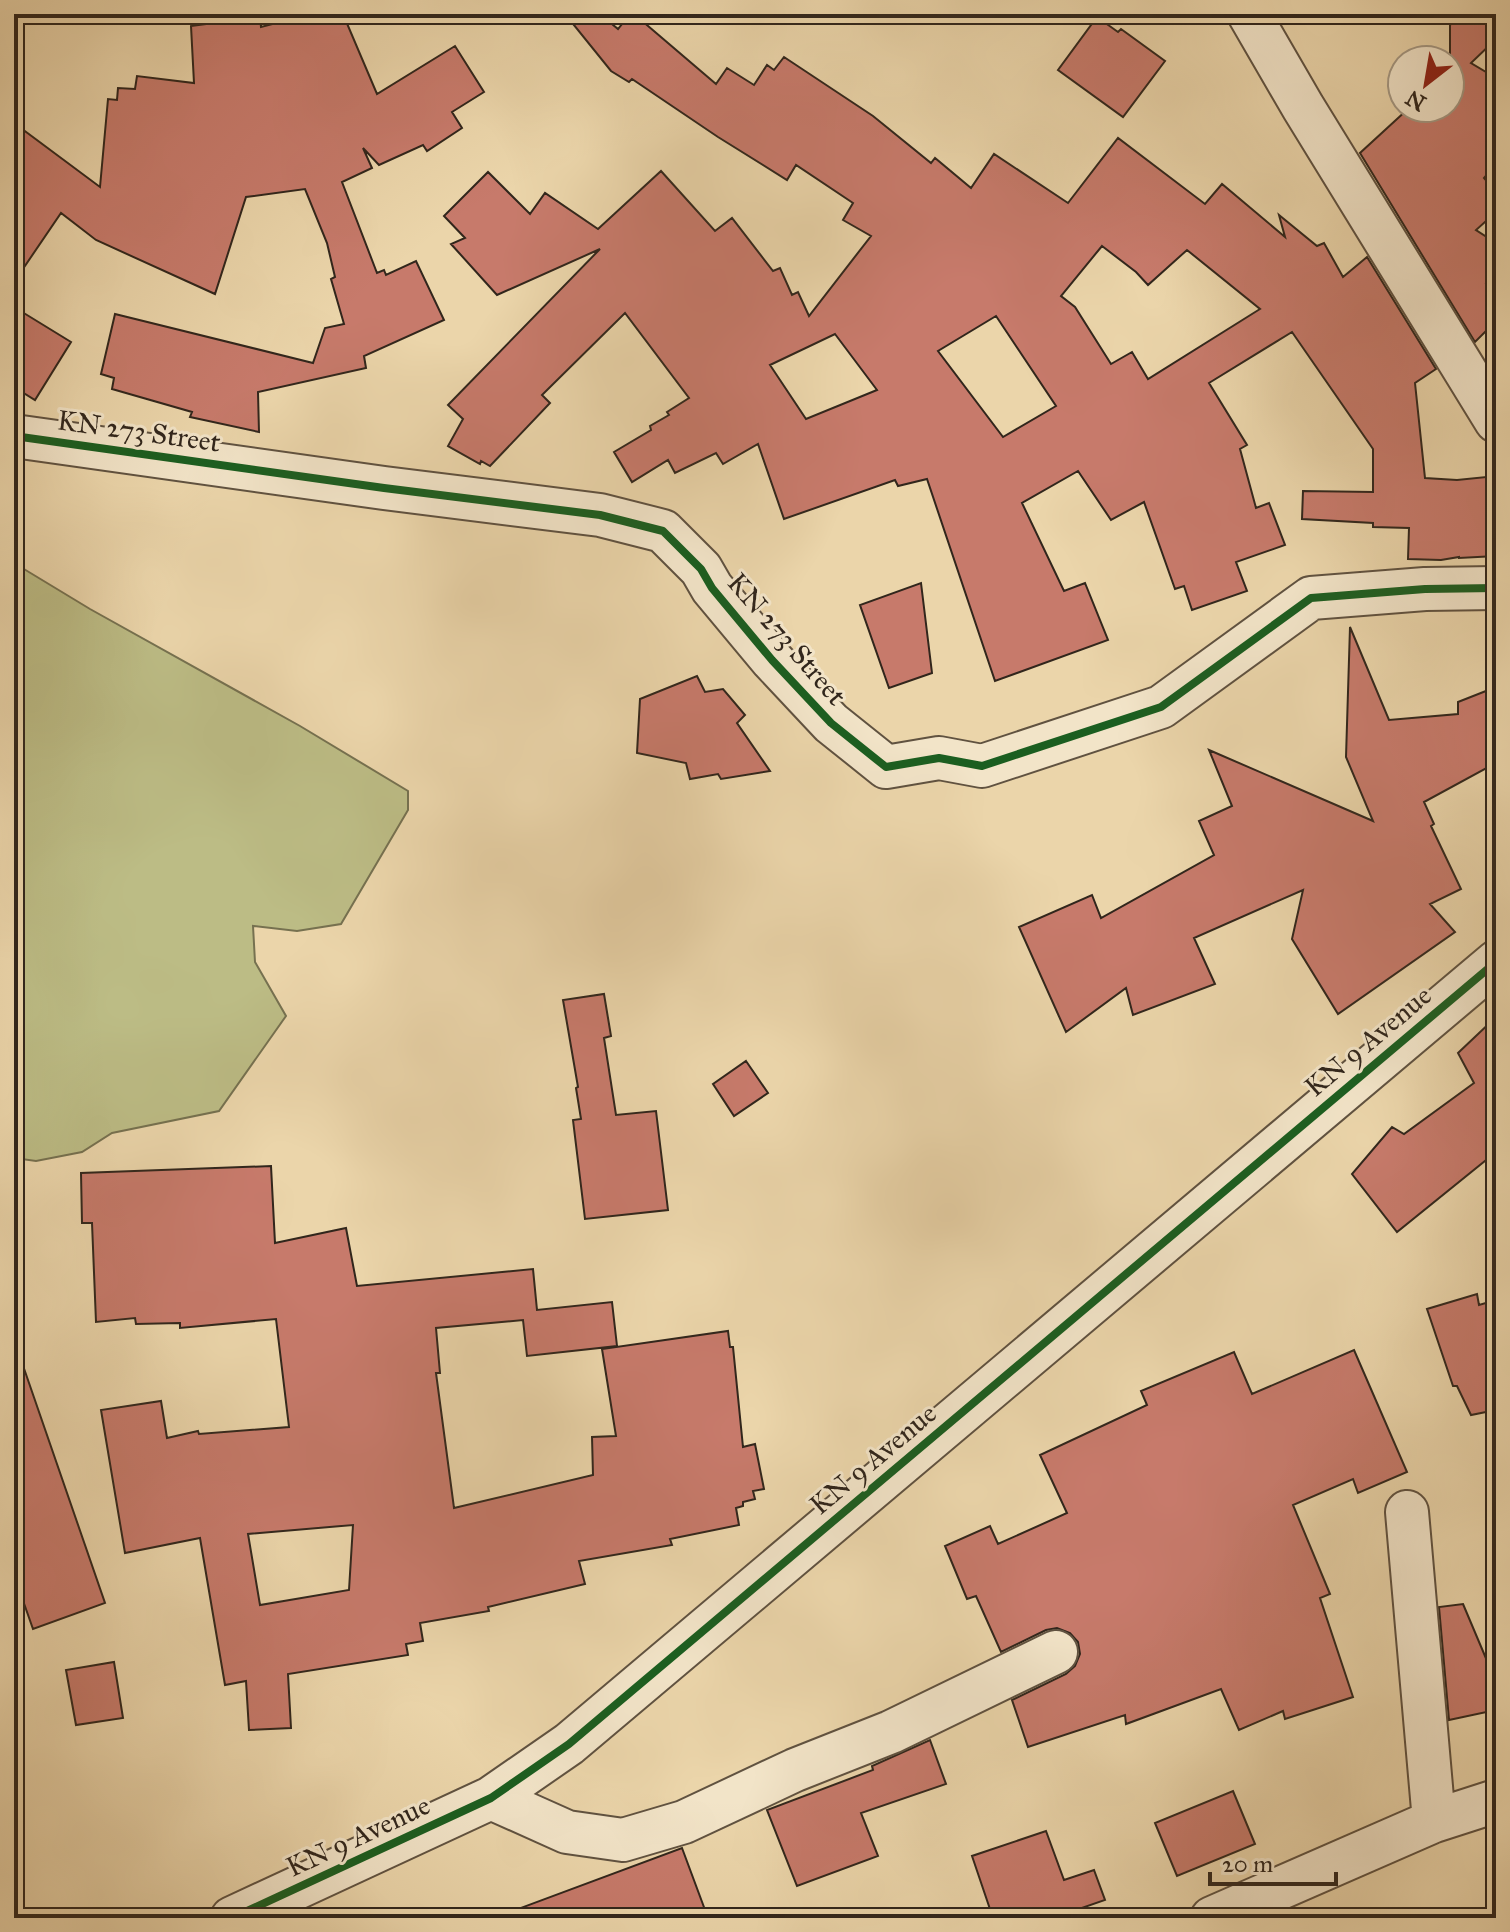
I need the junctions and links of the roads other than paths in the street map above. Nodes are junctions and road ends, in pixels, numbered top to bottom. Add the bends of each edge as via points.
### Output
1 (1249, 14) edge
2 (1496, 421) edge
3 (14, 436) edge
4 (1496, 588) edge
5 (1496, 962) edge
6 (1407, 1512) dead end
7 (1056, 1652) dead end
8 (491, 1798) junction
9 (1496, 1801) edge
10 (1434, 1821) junction
11 (232, 1918) edge
12 (1212, 1918) edge

1 - 2 street
3 - 4 street, KN 273 Street via 600,515 663,531 831,723 886,767 939,758 982,766 1161,707 1311,598
5 - 8 street, KN 9 Avenue via 569,1744
6 - 10 street
7 - 8 street via 891,1732 684,1822 623,1840 567,1832
8 - 11 street, KN 9 Avenue
9 - 10 street
10 - 12 street

